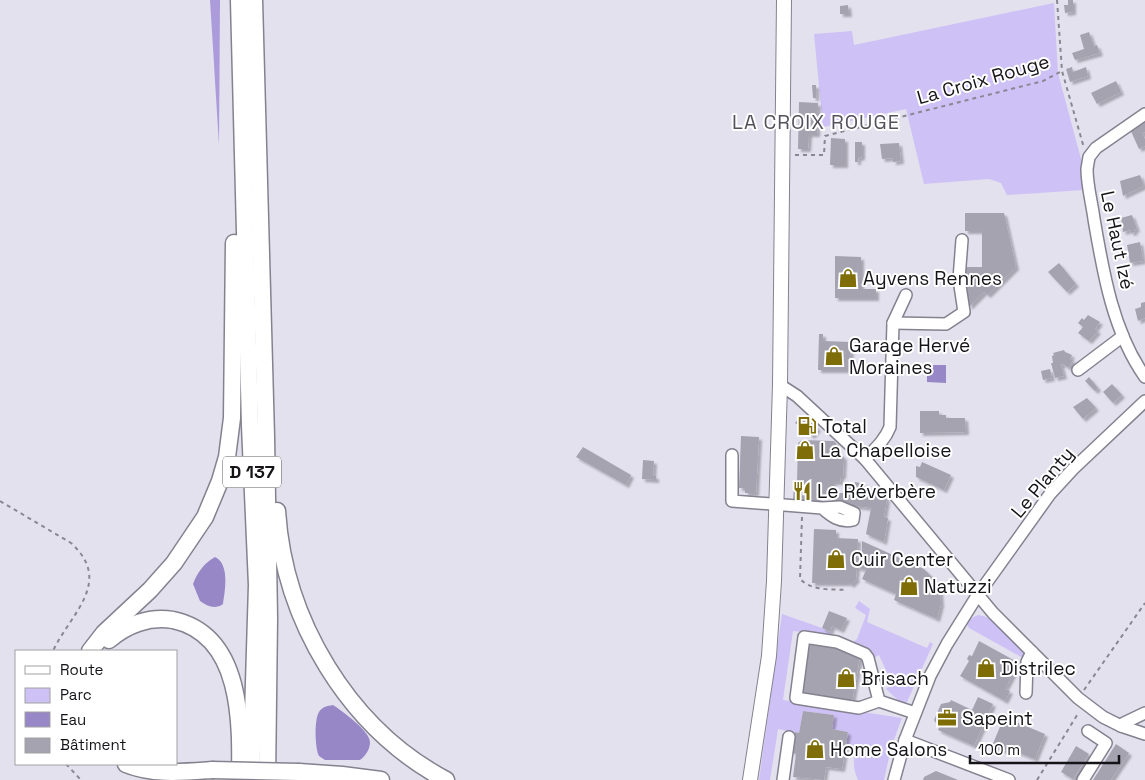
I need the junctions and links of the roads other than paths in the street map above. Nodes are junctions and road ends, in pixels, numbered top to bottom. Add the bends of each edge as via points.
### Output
1 (238, 0) edge
2 (254, 0) edge
3 (784, 0) edge
4 (1145, 114) edge
5 (244, 164) junction
6 (962, 240) dead end
7 (906, 294) dead end
8 (893, 324) junction
9 (1123, 336) junction
10 (1078, 370) dead end
11 (1145, 376) edge
12 (780, 385) junction
13 (1145, 401) edge
14 (266, 437) junction
15 (732, 455) dead end
16 (865, 459) junction
17 (777, 505) junction
18 (822, 508) dead end
19 (978, 596) junction
20 (91, 650) edge
21 (100, 650) edge
22 (1032, 652) junction
23 (1026, 692) dead end
24 (879, 701) junction
25 (915, 713) junction
26 (1145, 713) edge
27 (1121, 726) junction
28 (1088, 731) dead end
29 (1145, 734) edge
30 (789, 736) dead end
31 (905, 740) junction
32 (130, 765) edge
33 (170, 765) edge
34 (212, 770) junction
35 (240, 780) edge
36 (251, 780) edge
37 (267, 780) edge
38 (381, 780) edge
39 (446, 780) edge
40 (750, 780) edge
41 (783, 780) edge
42 (894, 780) edge
43 (1009, 780) edge
44 (1082, 780) edge

1 - 5 highway, D 137
2 - 14 highway, D 137
3 - 12 main road
4 - 9 street, Le Haut Izé via 1103,142 1092,152 1088,162 1087,176 1099,246
5 - 20 highway via 236,183 234,210 231,425 220,481 205,517 174,563
5 - 36 highway, D 137 via 257,585
6 - 8 street via 959,279 964,312 946,324
7 - 8 street
8 - 16 street via 890,426 878,447
9 - 10 street
9 - 11 street, Le Haut Izé
12 - 16 street via 797,396
12 - 17 main road
13 - 19 street, Le Planty via 1050,494
14 - 37 highway, D 137
14 - 39 highway via 275,465 278,526 284,557 297,604 312,640 332,674 368,720 401,750
15 - 17 street via 732,501
16 - 19 street
17 - 18 street
17 - 40 main road via 769,656
19 - 22 street
19 - 25 street, Le Planty via 947,644
21 - 35 highway via 122,630 148,620 181,622 209,640 226,665 236,700
22 - 23 street via 1027,662
22 - 27 street via 1081,701
24 - 24 street via 865,654 837,642 804,637 796,698 859,708
24 - 25 street
25 - 31 street, Le Planty
26 - 27 street
27 - 29 street
28 - 44 street via 1106,743
30 - 41 street
31 - 42 street, Le Planty
31 - 43 street
32 - 34 highway via 160,771
33 - 34 highway
34 - 38 highway, bridge via 299,772

